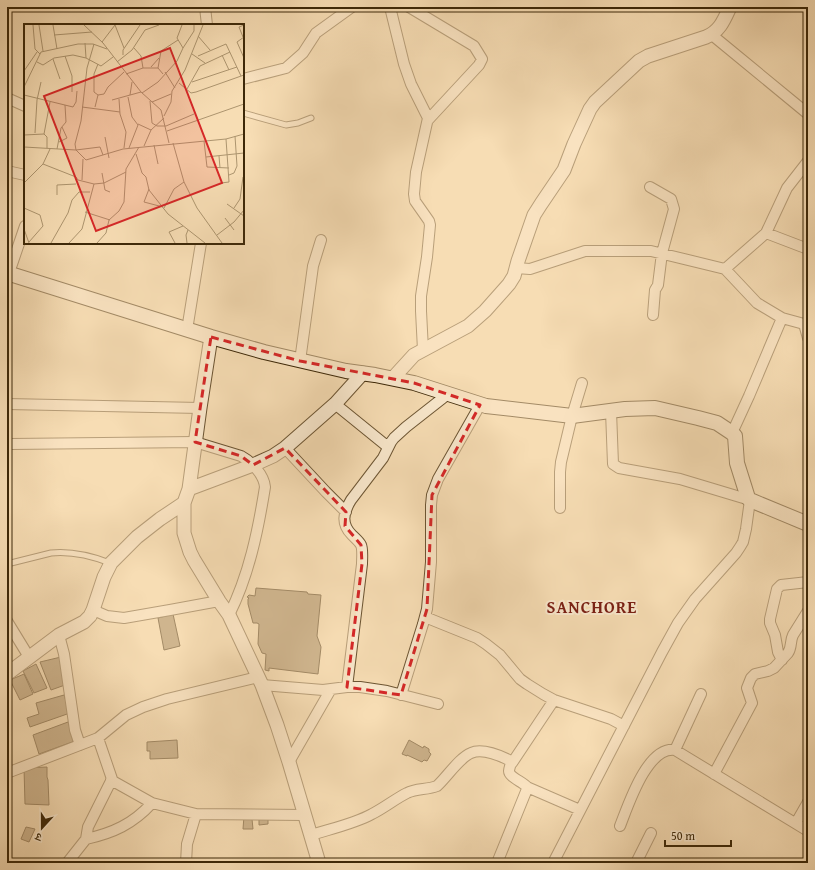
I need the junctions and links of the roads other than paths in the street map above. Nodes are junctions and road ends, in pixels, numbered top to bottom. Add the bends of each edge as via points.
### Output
1 (205, 7) edge
2 (352, 7) edge
3 (390, 7) edge
4 (410, 7) edge
5 (730, 7) edge
6 (207, 24) edge
7 (712, 35) junction
8 (244, 79) edge
9 (7, 98) edge
10 (24, 106) edge
11 (244, 113) edge
12 (808, 114) edge
13 (311, 118) dead end
14 (428, 120) junction
15 (808, 161) edge
16 (7, 171) edge
17 (24, 175) edge
18 (650, 187) dead end
19 (24, 229) edge
20 (766, 233) junction
21 (321, 240) dead end
22 (201, 244) edge
23 (808, 248) edge
24 (662, 253) junction
25 (516, 268) junction
26 (726, 269) junction
27 (8, 273) edge
28 (653, 315) dead end
29 (782, 318) junction
30 (806, 322) edge
31 (187, 330) junction
32 (211, 337) junction
33 (808, 338) edge
34 (423, 350) junction
35 (300, 361) junction
36 (363, 373) junction
37 (392, 378) junction
38 (582, 383) dead end
39 (448, 394) junction
40 (7, 404) edge
41 (335, 404) junction
42 (480, 405) junction
43 (200, 408) junction
44 (611, 411) junction
45 (572, 416) junction
46 (732, 432) junction
47 (195, 442) junction
48 (11, 444) dead end
49 (388, 447) junction
50 (285, 448) junction
51 (253, 465) junction
52 (189, 489) junction
53 (750, 500) junction
54 (184, 503) junction
55 (560, 508) dead end
56 (346, 512) junction
57 (808, 524) edge
58 (111, 563) junction
59 (7, 564) edge
60 (808, 582) edge
61 (218, 601) junction
62 (93, 610) junction
63 (808, 611) edge
64 (229, 615) junction
65 (425, 617) junction
66 (7, 621) edge
67 (59, 635) junction
68 (29, 656) junction
69 (782, 660) junction
70 (7, 674) edge
71 (260, 681) junction
72 (347, 686) junction
73 (331, 689) junction
74 (701, 694) dead end
75 (401, 695) junction
76 (554, 700) junction
77 (438, 704) dead end
78 (624, 726) junction
79 (98, 738) junction
80 (80, 745) junction
81 (675, 750) junction
82 (289, 762) junction
83 (512, 762) junction
84 (7, 774) edge
85 (714, 774) junction
86 (111, 780) junction
87 (527, 787) junction
88 (808, 802) edge
89 (152, 803) junction
90 (580, 810) junction
91 (196, 814) junction
92 (304, 815) junction
93 (796, 823) junction
94 (620, 826) dead end
95 (808, 831) edge
96 (651, 833) dead end
97 (311, 835) junction
98 (86, 840) junction
99 (67, 863) edge
100 (186, 863) edge
101 (319, 863) edge
102 (496, 863) edge
103 (553, 863) edge
104 (636, 863) edge

1 - 6 street
2 - 8 street via 316,33 303,53 286,68
3 - 14 street via 404,64
4 - 14 street via 474,46 482,59
5 - 7 street via 717,31
7 - 12 street
7 - 25 street via 639,61 592,105 564,170 534,215
9 - 10 street
11 - 13 lane via 286,125
14 - 34 street via 416,172 414,194 415,201 430,225 421,296
15 - 20 street via 786,188
16 - 17 street
18 - 24 street via 671,199 674,209
19 - 27 street
20 - 23 street
20 - 26 street
21 - 35 street via 313,266
22 - 31 street
24 - 25 street via 585,251 530,269
24 - 26 street
24 - 28 street
25 - 34 street via 509,284 480,316 462,330
26 - 29 street via 757,303
27 - 31 main road
29 - 30 street
29 - 46 street
30 - 33 street
31 - 32 main road
32 - 35 main road
32 - 43 street
34 - 37 street via 411,357
35 - 36 main road
36 - 37 main road
36 - 41 street
37 - 39 main road
38 - 45 street
39 - 42 main road
39 - 49 street via 406,427
40 - 43 street
41 - 49 street
41 - 50 street
42 - 45 main road
42 - 65 street via 438,479 432,495 431,562
43 - 47 street
44 - 45 main road
44 - 46 main road via 655,408 717,423
44 - 53 street via 613,464 619,468 680,478
45 - 55 street via 561,462
46 - 53 main road via 739,470
47 - 48 street
47 - 51 street via 241,456
47 - 52 street
49 - 56 street via 383,458 351,500
50 - 51 street
50 - 56 street
51 - 52 street
51 - 64 street via 264,481 257,533 238,598
52 - 54 street
53 - 57 main road
53 - 78 street via 740,548 695,599 678,623
54 - 58 street via 160,519
54 - 61 street via 184,533 190,552
56 - 72 street via 345,526 361,545 362,564
58 - 59 lane via 87,555 57,552
58 - 62 street
60 - 69 street via 781,585 777,588 770,623
61 - 62 street via 124,618 107,616
61 - 64 street
62 - 67 street via 84,622
63 - 69 street via 793,635 790,650
64 - 71 street
65 - 75 street
65 - 76 street via 477,638 494,650 520,679
66 - 68 street
67 - 68 street
67 - 80 street via 75,730
68 - 70 street
69 - 85 street via 771,670 755,674 751,678 747,688 752,703
71 - 73 street
71 - 79 street via 167,699 143,707 126,715
71 - 82 street
72 - 73 street
72 - 75 street
73 - 82 street
74 - 81 street
75 - 77 street
76 - 78 street via 611,719
76 - 83 street
78 - 90 street
79 - 80 street
79 - 86 street
80 - 84 street
81 - 85 street
81 - 94 street via 663,753 646,770 636,785
82 - 92 street
83 - 87 street via 509,772
83 - 97 street via 493,754 472,752 434,788 414,790 366,817
85 - 93 street
86 - 89 street
86 - 98 street via 88,827
87 - 90 street
87 - 102 street
88 - 93 street
89 - 91 street
89 - 98 street via 125,826
90 - 103 street
91 - 92 street
91 - 100 street via 187,844
92 - 97 street
93 - 95 street
96 - 104 street
97 - 101 street
98 - 99 street

